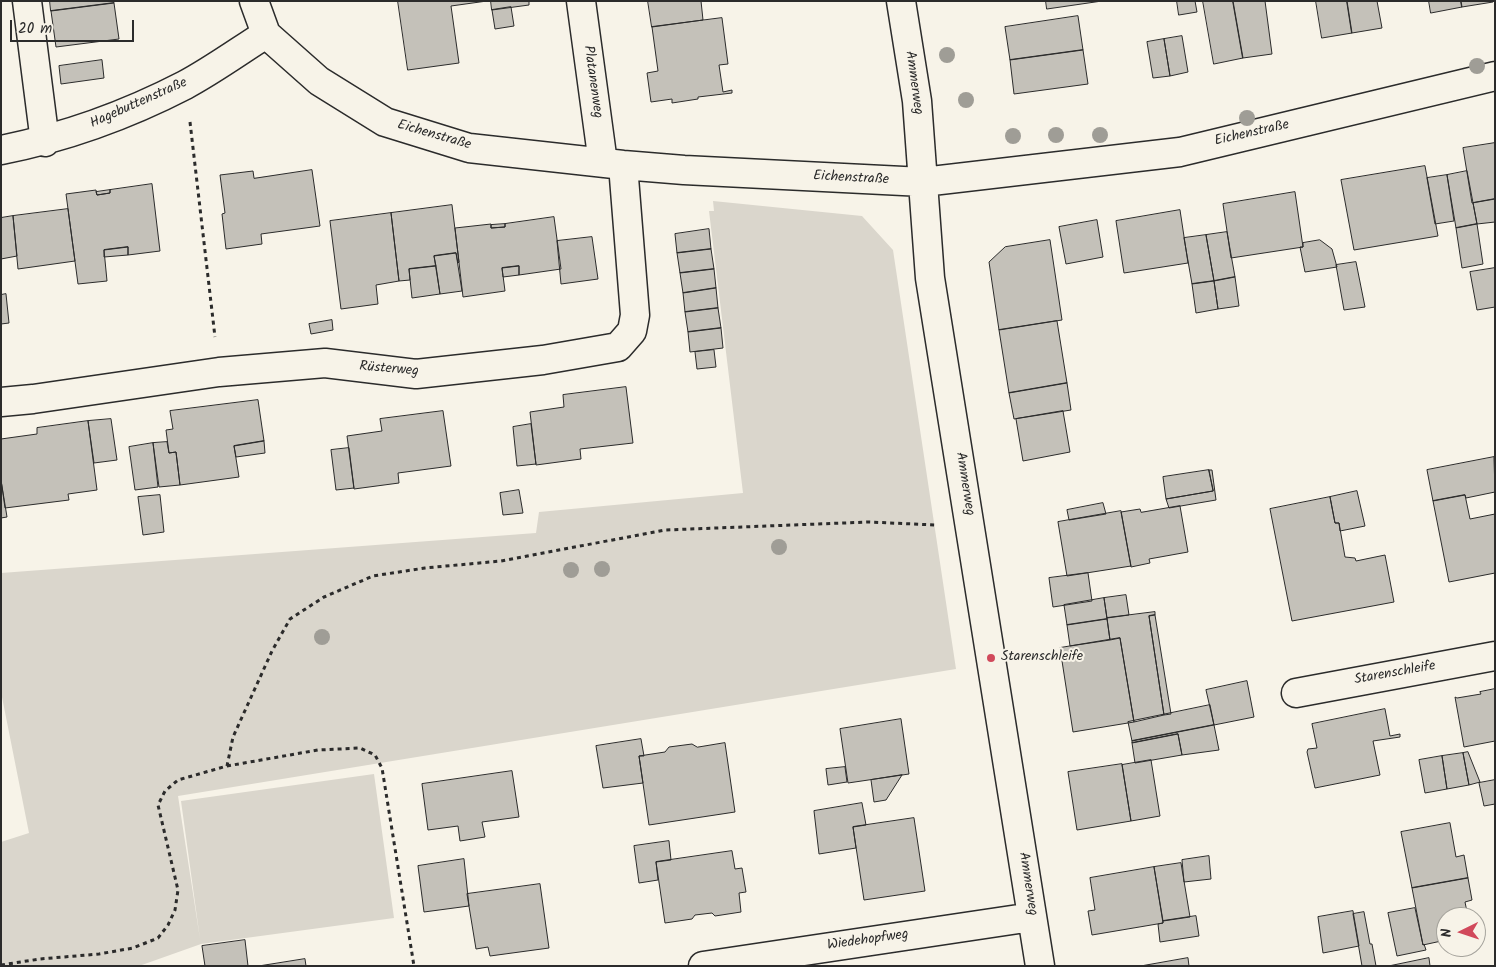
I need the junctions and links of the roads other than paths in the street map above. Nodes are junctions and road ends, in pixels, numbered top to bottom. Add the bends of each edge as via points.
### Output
1 (27, 1) edge
2 (254, 1) edge
3 (581, 1) edge
4 (902, 1) edge
5 (266, 34) junction
6 (1495, 76) edge
7 (45, 142) junction
8 (1, 150) edge
9 (613, 164) junction
10 (923, 182) junction
11 (1, 402) edge
12 (1495, 656) edge
13 (1296, 693) dead end
14 (1032, 917) junction
15 (703, 966) edge
16 (1040, 966) edge

1 - 7 street
2 - 5 street, Eichenstraße
3 - 9 street, Platanenweg
4 - 10 street, Ammerweg via 917,101
5 - 7 street, Hagebuttenstraße via 186,85 112,119
5 - 9 street, Eichenstraße via 319,81 385,122 469,148
6 - 10 street, Eichenstraße via 1180,152
7 - 8 street, Hagebuttenstraße
9 - 10 street, Eichenstraße
9 - 11 street, Rüsterweg via 635,315 632,332 618,348 416,374 324,363 220,372
10 - 14 street, Ammerweg via 930,278
12 - 13 street, Starenschleife
14 - 15 street, Wiedehopfweg
14 - 16 street, Ammerweg

